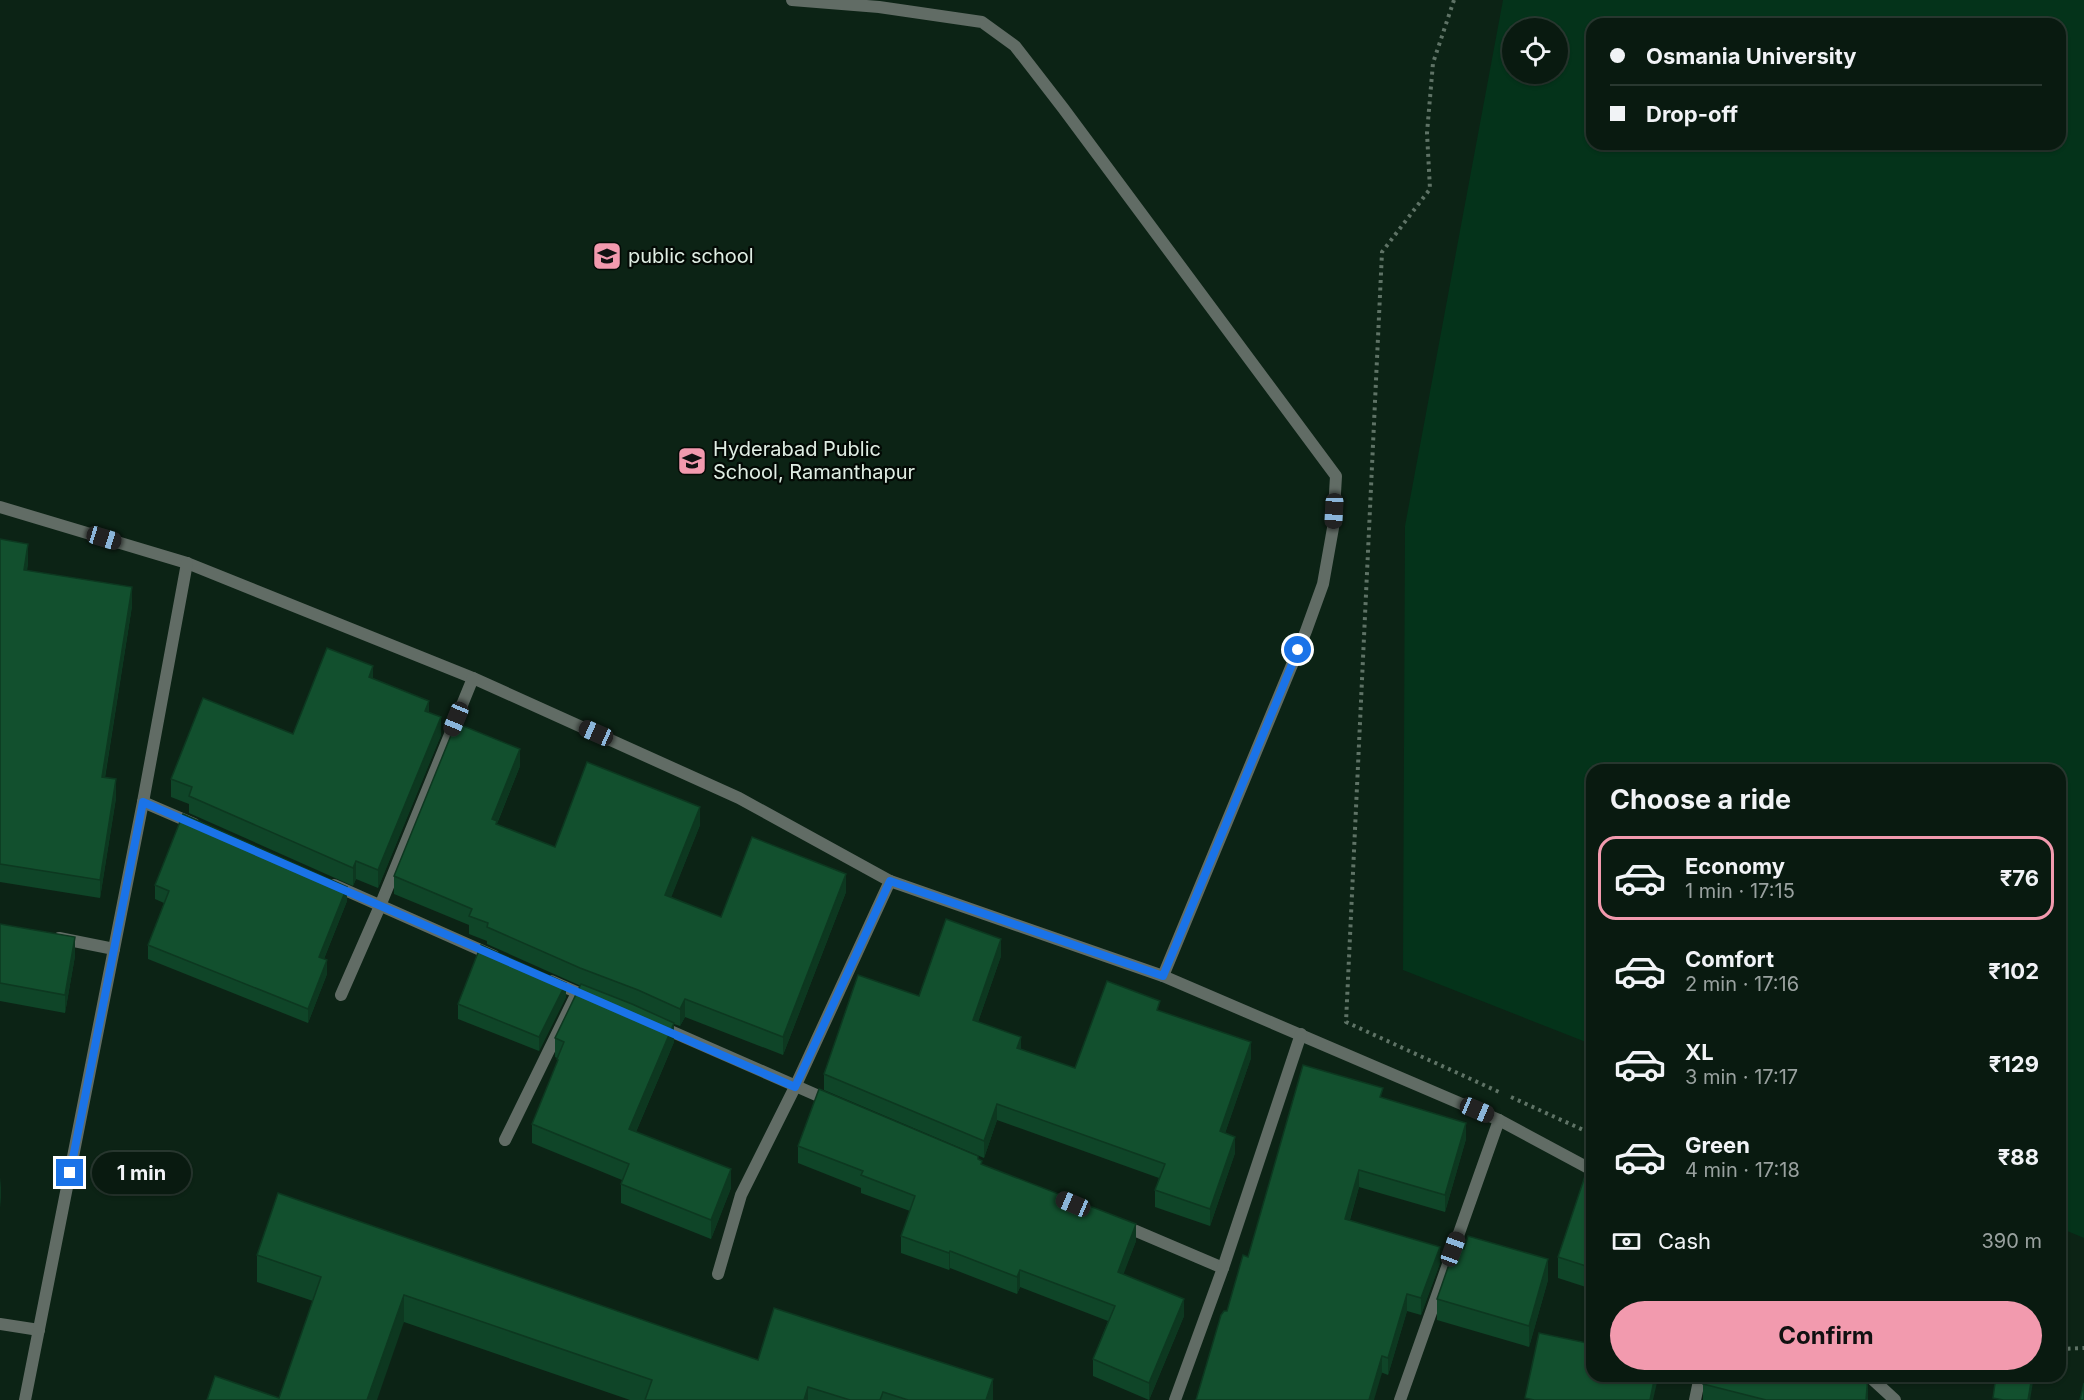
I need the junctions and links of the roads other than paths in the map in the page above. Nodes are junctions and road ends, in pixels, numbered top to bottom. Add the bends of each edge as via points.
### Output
1 (792, 0) edge
2 (0, 507) edge
3 (187, 563) junction
4 (473, 678) junction
5 (143, 802) junction
6 (208, 830) edge
7 (890, 881) junction
8 (327, 882) edge
9 (380, 906) junction
10 (45, 936) edge
11 (114, 949) junction
12 (500, 959) edge
13 (1163, 976) junction
14 (544, 978) edge
15 (577, 993) junction
16 (341, 995) dead end
17 (606, 1004) edge
18 (646, 1020) edge
19 (1301, 1034) junction
20 (795, 1087) junction
21 (839, 1105) edge
22 (1498, 1119) junction
23 (505, 1140) dead end
24 (1586, 1167) edge
25 (1113, 1221) edge
26 (1223, 1268) junction
27 (718, 1274) dead end
28 (0, 1324) edge
29 (39, 1330) junction
30 (1699, 1382) edge
31 (1876, 1382) edge
32 (25, 1400) edge
33 (1174, 1400) edge
34 (1400, 1400) edge
35 (1695, 1400) edge
36 (1895, 1400) edge

1 - 13 street via 879,7 982,22 1015,46 1336,476 1333,528 1306,631
2 - 3 street
3 - 4 street
3 - 5 street
4 - 7 street via 739,798
4 - 9 street
5 - 6 street
5 - 11 street
7 - 13 street
7 - 20 street
8 - 9 street
9 - 12 street
9 - 16 street
10 - 11 street
11 - 29 street
13 - 19 street
14 - 15 street
15 - 17 street
15 - 23 street
18 - 20 street
19 - 22 street
19 - 26 street
20 - 21 street
20 - 27 street via 741,1195
22 - 24 street
22 - 34 street
25 - 26 street
26 - 33 street
28 - 29 street
29 - 32 street
30 - 35 street
31 - 36 street

